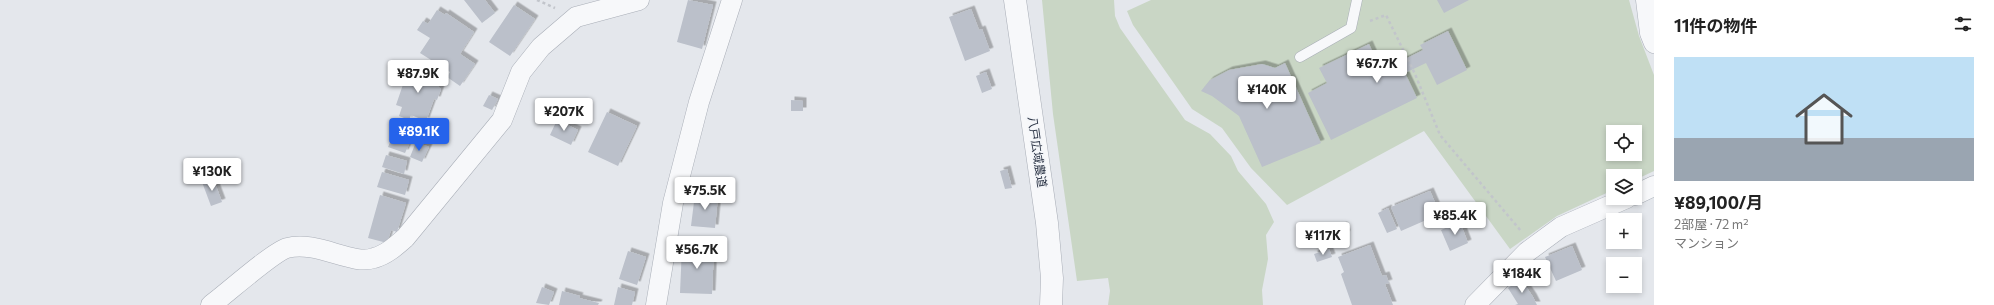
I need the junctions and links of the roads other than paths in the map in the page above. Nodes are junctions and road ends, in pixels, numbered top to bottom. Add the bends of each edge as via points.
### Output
1 (639, 0) edge
2 (732, 0) edge
3 (1015, 0) edge
4 (1357, 0) edge
5 (1646, 0) edge
6 (1654, 43) edge
7 (1300, 57) dead end
8 (1654, 186) edge
9 (1642, 192) edge
10 (1611, 205) edge
11 (211, 305) edge
12 (656, 305) edge
13 (1052, 305) edge
14 (1475, 305) edge

1 - 11 street via 576,17 541,48 521,72 502,120 405,238 390,251 373,259 359,259 307,245 286,248
2 - 12 street via 699,102 673,203
3 - 13 street, 八戸広域農道 via 1047,223
4 - 7 lane via 1351,28
5 - 6 street via 1650,33
8 - 9 street
10 - 14 street via 1561,227 1534,247

